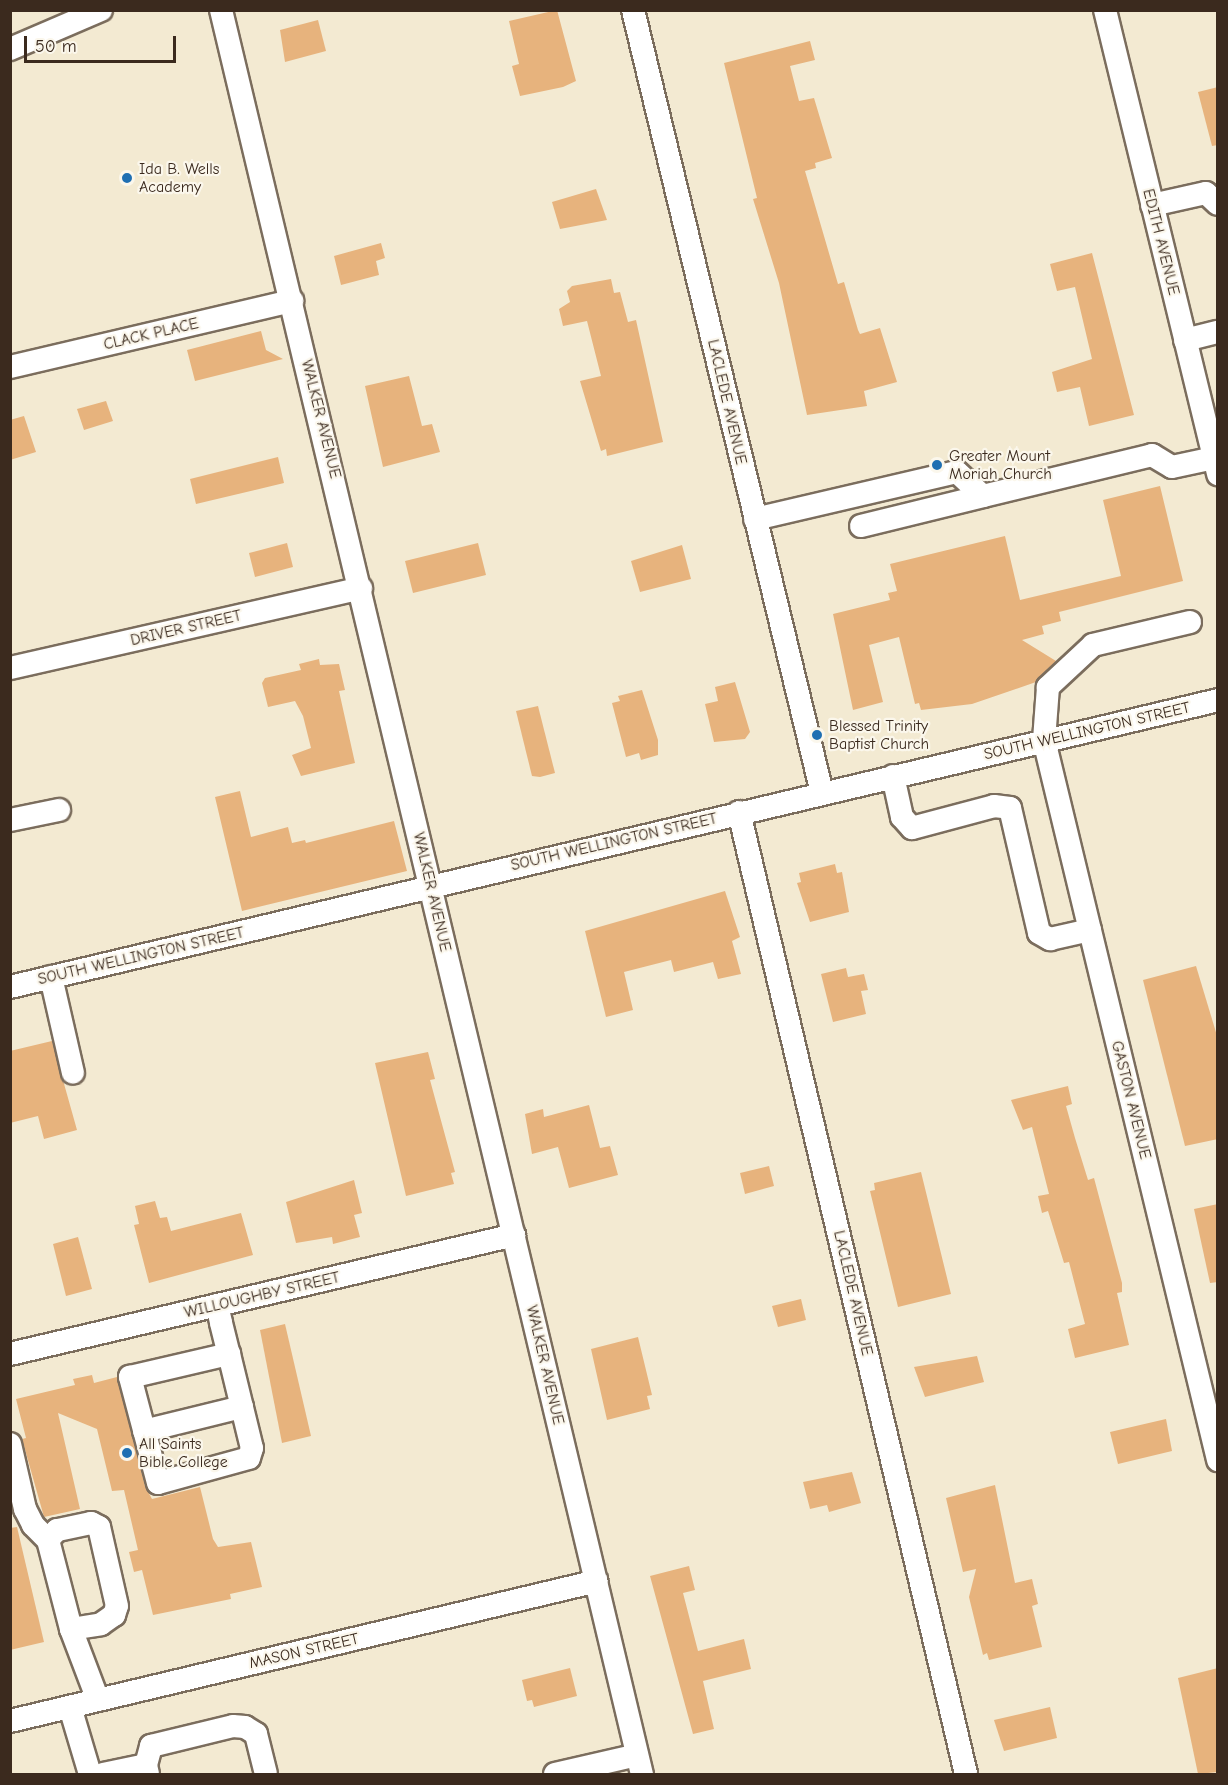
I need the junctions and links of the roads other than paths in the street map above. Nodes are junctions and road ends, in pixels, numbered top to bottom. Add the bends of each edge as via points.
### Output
1 (101, 10) edge
2 (221, 10) edge
3 (633, 10) edge
4 (1105, 10) edge
5 (10, 49) edge
6 (1218, 204) edge
7 (1152, 205) junction
8 (292, 301) junction
9 (1218, 332) edge
10 (1185, 340) junction
11 (10, 367) edge
12 (1216, 466) edge
13 (983, 496) junction
14 (755, 519) junction
15 (861, 526) dead end
16 (361, 588) junction
17 (1190, 622) dead end
18 (10, 668) edge
19 (1218, 700) edge
20 (1044, 740) junction
21 (893, 776) junction
22 (822, 793) junction
23 (59, 810) dead end
24 (739, 812) junction
25 (10, 820) edge
26 (430, 886) junction
27 (1090, 930) junction
28 (51, 977) junction
29 (10, 987) edge
30 (73, 1073) dead end
31 (514, 1235) junction
32 (217, 1305) junction
33 (10, 1354) edge
34 (229, 1354) junction
35 (242, 1407) junction
36 (144, 1431) junction
37 (10, 1444) edge
38 (1218, 1460) edge
39 (48, 1540) junction
40 (597, 1581) junction
41 (70, 1629) junction
42 (98, 1700) junction
43 (70, 1707) junction
44 (10, 1721) edge
45 (640, 1765) edge
46 (147, 1770) edge
47 (90, 1774) edge
48 (103, 1774) edge
49 (266, 1774) edge
50 (555, 1774) edge
51 (966, 1774) edge

1 - 5 street
2 - 8 street, WALKER AVENUE
3 - 14 street, LACLEDE AVENUE
4 - 7 street, EDITH AVENUE
6 - 7 street via 1206,193
7 - 10 street, EDITH AVENUE
8 - 11 street, CLACK PLACE
8 - 16 street, WALKER AVENUE
9 - 10 street
10 - 12 street, EDITH AVENUE
12 - 13 street via 1172,467 1152,455
13 - 14 street via 957,472
13 - 15 street
14 - 22 street, LACLEDE AVENUE
16 - 18 street, DRIVER STREET
16 - 26 street, WALKER AVENUE
17 - 20 street, GASTON AVENUE via 1093,645 1048,687
19 - 20 street, SOUTH WELLINGTON STREET
20 - 21 street, SOUTH WELLINGTON STREET
20 - 27 street, GASTON AVENUE
21 - 22 street, SOUTH WELLINGTON STREET
21 - 27 street via 902,817 912,828 994,806 1010,808 1039,933 1050,939
22 - 24 street, SOUTH WELLINGTON STREET
23 - 25 street
24 - 26 street, SOUTH WELLINGTON STREET
24 - 51 street, LACLEDE AVENUE
26 - 28 street, SOUTH WELLINGTON STREET
26 - 31 street, WALKER AVENUE
27 - 38 street, GASTON AVENUE
28 - 29 street, SOUTH WELLINGTON STREET
28 - 30 street
31 - 32 street, WILLOUGHBY STREET
31 - 40 street, WALKER AVENUE
32 - 33 street, WILLOUGHBY STREET
32 - 34 street
34 - 35 street
34 - 36 street via 130,1377
35 - 36 street
35 - 36 street via 252,1448 249,1458 241,1463 158,1483
37 - 39 street via 26,1509 33,1525
39 - 41 street
39 - 41 street via 57,1530 91,1523 99,1527 117,1606 114,1615 101,1624
40 - 42 street, MASON STREET
40 - 45 street, WALKER AVENUE
41 - 42 street
42 - 43 street, MASON STREET
43 - 44 street, MASON STREET
43 - 47 street
45 - 50 street
46 - 48 street
46 - 49 street via 152,1746 245,1726 256,1734

